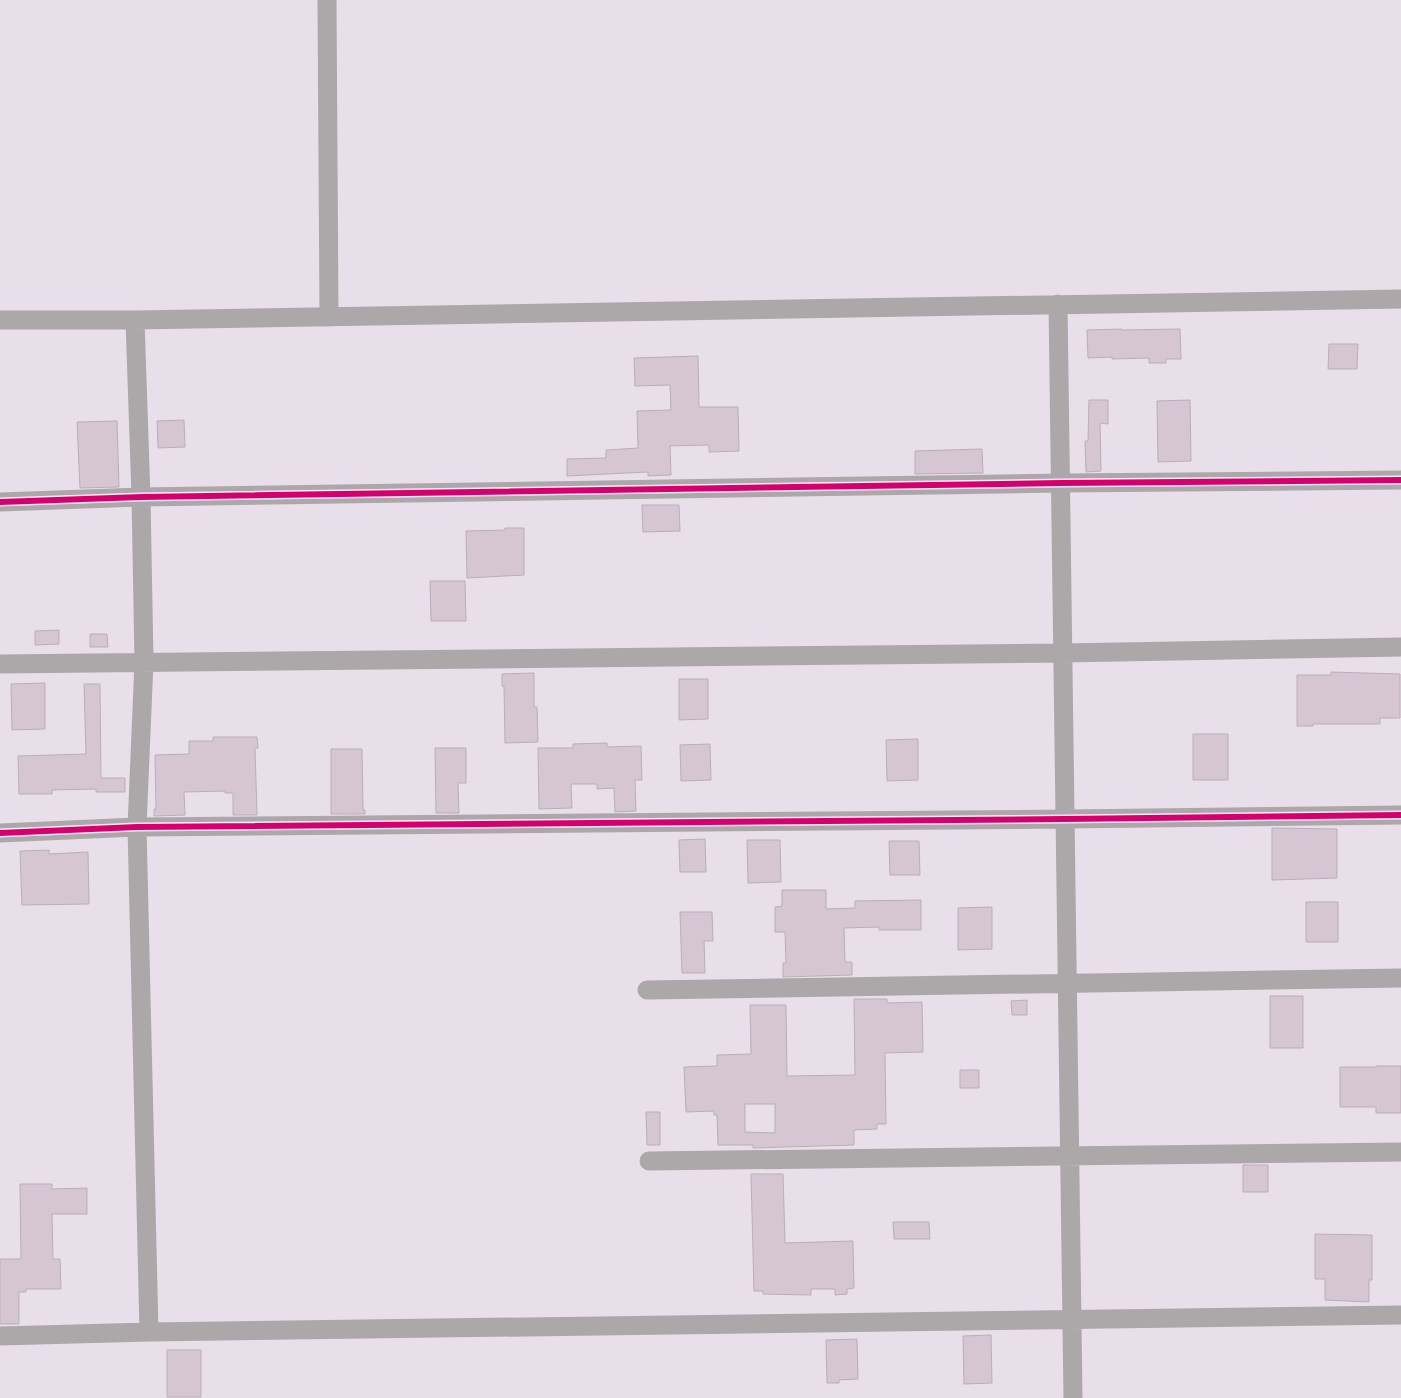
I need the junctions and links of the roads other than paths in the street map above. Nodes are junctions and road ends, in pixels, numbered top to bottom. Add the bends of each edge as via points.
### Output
1 (326, 0) edge
2 (1401, 299) edge
3 (1058, 304) junction
4 (329, 317) junction
5 (0, 320) edge
6 (135, 320) junction
7 (1401, 480) edge
8 (1061, 483) junction
9 (142, 497) junction
10 (0, 502) edge
11 (1401, 647) edge
12 (1063, 653) junction
13 (144, 662) junction
14 (0, 664) edge
15 (1401, 815) edge
16 (1065, 820) junction
17 (137, 827) junction
18 (0, 833) edge
19 (1401, 978) edge
20 (1068, 983) junction
21 (647, 990) dead end
22 (1401, 1152) edge
23 (1070, 1156) junction
24 (649, 1161) dead end
25 (1401, 1316) edge
26 (1072, 1321) junction
27 (149, 1332) junction
28 (0, 1336) edge
29 (1074, 1398) edge

1 - 4 street
2 - 3 street
3 - 4 street
3 - 8 street
4 - 6 street
5 - 6 street
6 - 9 street
7 - 8 street
8 - 9 street
8 - 12 street
9 - 10 street
9 - 13 street
11 - 12 street
12 - 13 street
12 - 16 street
13 - 14 street
13 - 17 street
15 - 16 street
16 - 17 street
16 - 20 street
17 - 18 street
17 - 27 street
19 - 20 street
20 - 21 street
20 - 23 street
22 - 23 street
23 - 24 street
23 - 26 street
25 - 26 street
26 - 27 street
26 - 29 street
27 - 28 street

